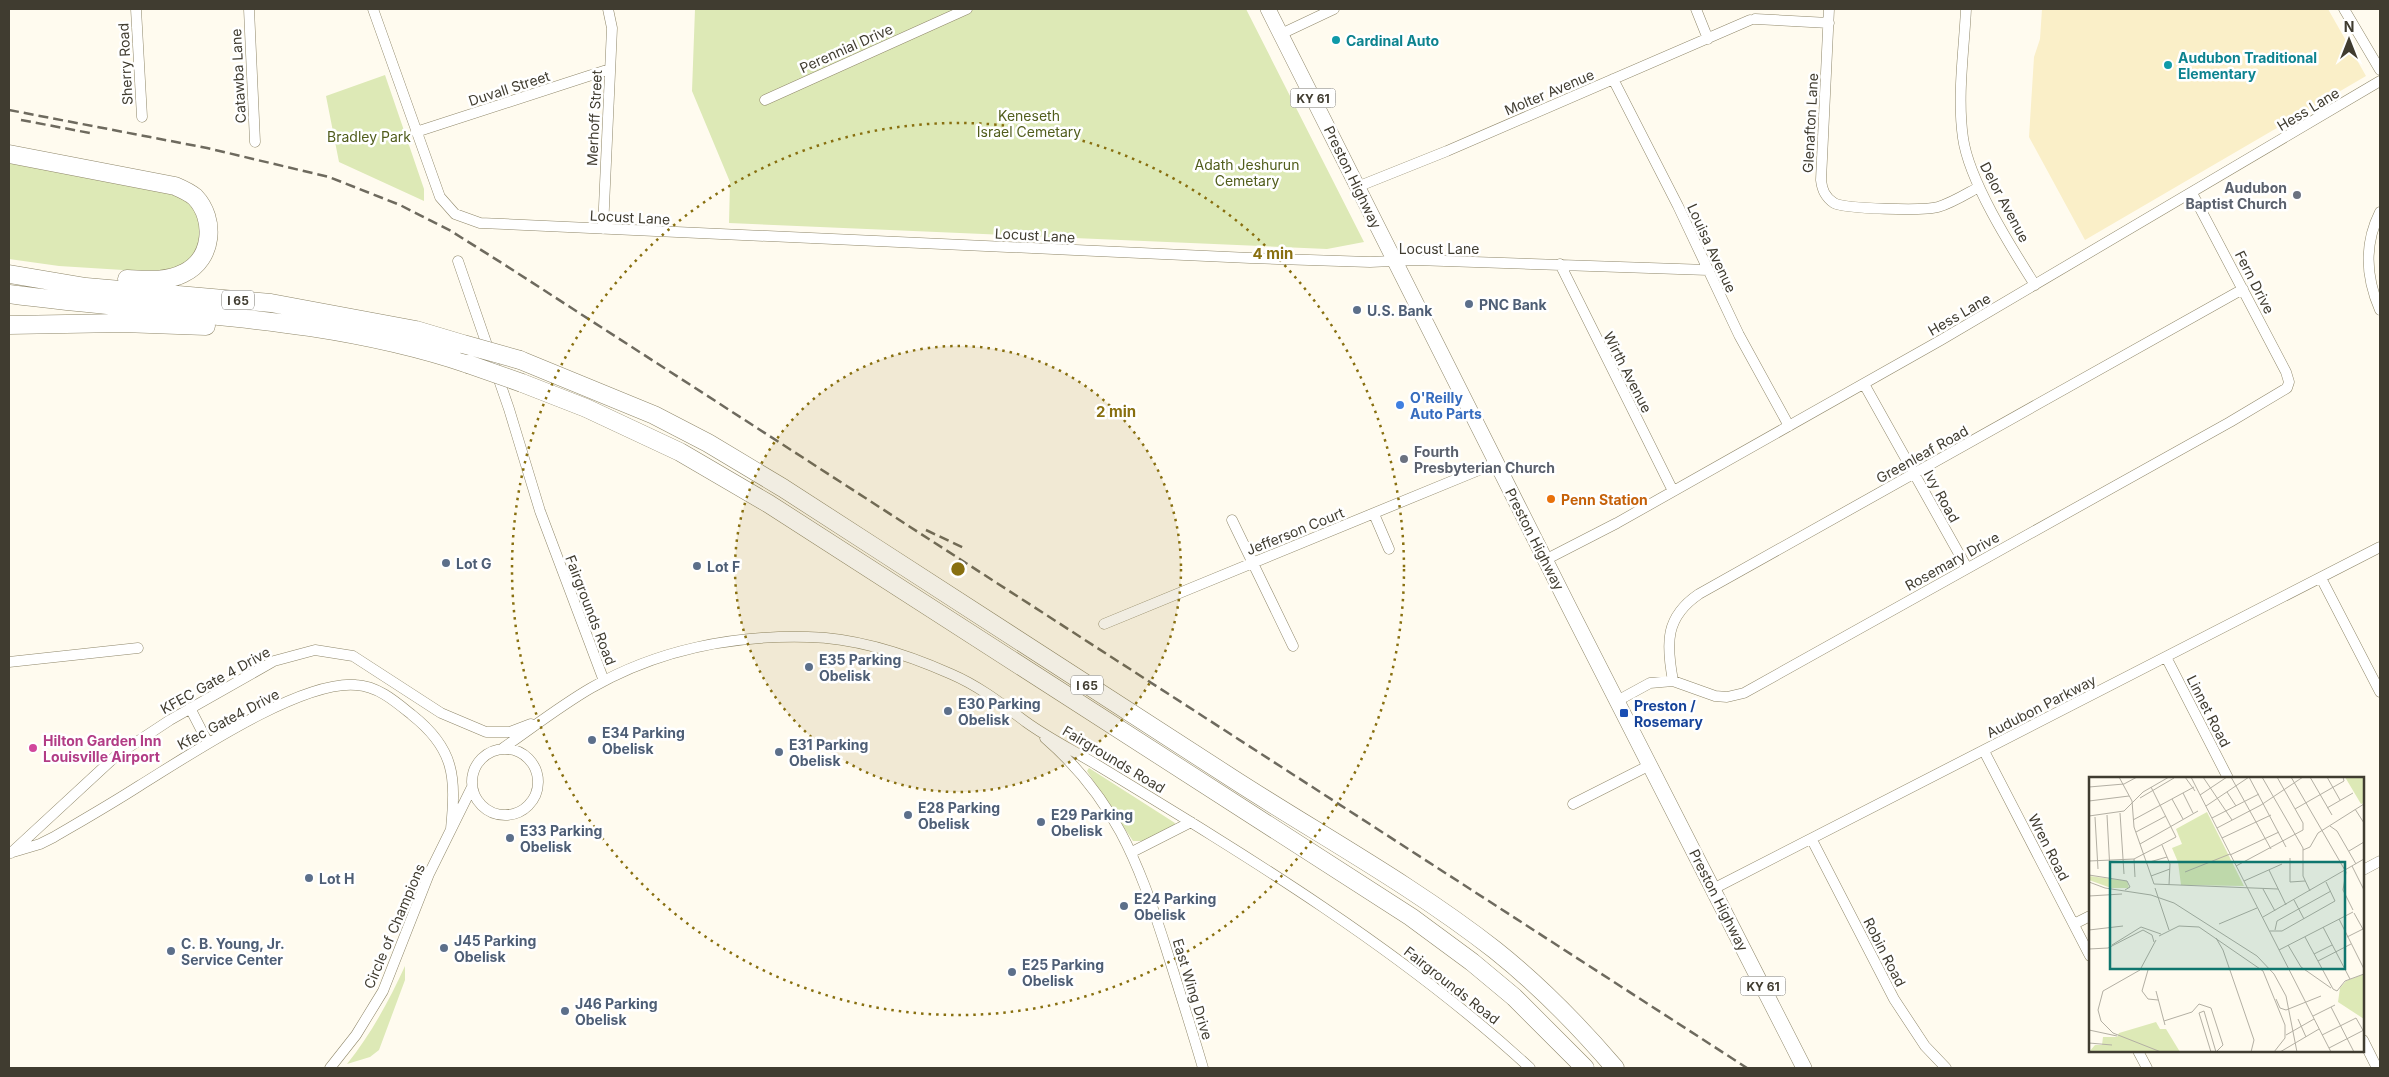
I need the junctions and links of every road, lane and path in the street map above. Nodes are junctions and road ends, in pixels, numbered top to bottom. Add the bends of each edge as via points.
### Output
1 (136, 9) edge
2 (248, 9) edge
3 (373, 9) edge
4 (608, 9) edge
5 (967, 9) edge
6 (1268, 9) edge
7 (1334, 9) edge
8 (1696, 9) edge
9 (1830, 9) edge
10 (1966, 9) edge
11 (2344, 9) edge
12 (1829, 23) junction
13 (1281, 34) junction
14 (1708, 39) junction
15 (610, 69) junction
16 (2380, 70) edge
17 (1614, 79) junction
18 (2380, 81) edge
19 (765, 100) dead end
20 (142, 117) dead end
21 (416, 132) junction
22 (256, 142) dead end
23 (9, 154) edge
24 (1357, 187) junction
25 (1980, 187) junction
26 (2192, 193) junction
27 (2380, 212) edge
28 (602, 229) junction
29 (458, 260) dead end
30 (1394, 261) junction
31 (1560, 264) junction
32 (1708, 270) junction
33 (9, 274) edge
34 (67, 282) junction
35 (2035, 285) junction
36 (2243, 289) junction
37 (9, 294) edge
38 (2380, 310) edge
39 (274, 322) junction
40 (9, 325) edge
41 (1864, 384) junction
42 (2289, 385) joint
43 (1789, 426) junction
44 (1496, 463) junction
45 (1914, 475) junction
46 (1673, 491) junction
47 (1374, 514) junction
48 (1232, 520) dead end
49 (2380, 547) edge
50 (1389, 549) dead end
51 (1546, 560) junction
52 (1252, 563) junction
53 (1967, 568) junction
54 (2321, 578) junction
55 (1104, 624) dead end
56 (1293, 646) dead end
57 (138, 648) dead end
58 (2166, 657) junction
59 (9, 662) edge
60 (604, 681) junction
61 (1673, 681) junction
62 (2380, 692) edge
63 (1618, 700) junction
64 (190, 708) junction
65 (546, 718) junction
66 (1026, 722) junction
67 (208, 743) junction
68 (503, 748) junction
69 (1984, 751) junction
70 (1650, 765) junction
71 (2227, 777) edge
72 (472, 787) junction
73 (1573, 804) dead end
74 (1191, 822) junction
75 (452, 829) junction
76 (1812, 840) junction
77 (1132, 852) junction
78 (10, 854) edge
79 (2380, 861) edge
80 (2364, 869) edge
81 (1713, 889) junction
82 (2089, 916) edge
83 (2074, 924) junction
84 (2089, 954) edge
85 (2364, 1042) edge
86 (2139, 1052) edge
87 (330, 1068) edge
88 (1202, 1068) edge
89 (1530, 1068) edge
90 (1585, 1068) edge
91 (1615, 1068) edge
92 (1804, 1068) edge
93 (1946, 1068) edge
94 (2147, 1068) edge
95 (2377, 1068) edge

1 - 20 street, Sherry Road
2 - 22 street, Catawba Lane
3 - 21 street, Locust Lane
4 - 15 street, Merhoff Street via 612,28
5 - 19 street, Perennial Drive
6 - 13 main road, Preston Highway / KY 61
7 - 13 street
8 - 14 street
9 - 12 street, Glenafton Lane
10 - 25 street, Delor Avenue via 1961,118 1968,160
11 - 16 street
12 - 14 street, Molter Avenue via 1753,20
12 - 25 street, Glenafton Lane via 1821,180 1828,198 1842,206 1930,209
13 - 24 main road, Preston Highway / KY 61
14 - 17 street, Molter Avenue
15 - 21 street, Duvall Street
15 - 28 street, Merhoff Street
17 - 24 street, Molter Avenue
17 - 32 street, Louisa Avenue
18 - 26 street, Hess Lane
21 - 28 street, Locust Lane via 440,197 463,218 492,224
23 - 34 highway via 175,186 188,191 205,213 209,232 205,251 197,264 185,273 155,280 87,276
24 - 30 main road, Preston Highway / KY 61
25 - 35 street, Delor Avenue
26 - 35 street, Hess Lane
26 - 36 street, Fern Drive
27 - 38 street via 2371,236 2368,262
28 - 30 street, Locust Lane via 1130,253
29 - 60 street, Fairgrounds Road via 540,511
30 - 31 street, Locust Lane
30 - 44 main road, Preston Highway / KY 61
31 - 32 street, Locust Lane
31 - 46 street, Wirth Avenue
32 - 43 street, Louisa Avenue via 1738,335
33 - 34 highway, I 65
34 - 91 highway, I 65, bridge via 271,303 416,330 520,360 654,415 766,478 1423,898 1536,985
35 - 41 street, Hess Lane
36 - 42 street, Fern Drive via 2286,372
36 - 45 street, Greenleaf Road
37 - 39 highway, I 65
39 - 40 highway via 203,326 122,323
39 - 90 highway, I 65, bridge via 380,340 437,354 586,408 680,452 769,504 1412,917 1514,998
41 - 43 street, Hess Lane
41 - 45 street, Ivy Road
42 - 53 street, Rosemary Drive via 2230,422
43 - 46 street, Hess Lane
44 - 47 street, Jefferson Court
44 - 51 main road, Preston Highway / KY 61
45 - 53 street, Ivy Road
45 - 61 street, Greenleaf Road via 1689,601 1679,611 1670,631 1668,656
46 - 51 street, Hess Lane
47 - 50 street
47 - 52 street, Jefferson Court
48 - 52 street
49 - 54 street, Audubon Parkway
51 - 63 main road, Preston Highway / KY 61
52 - 55 street, Jefferson Court
52 - 56 street
53 - 61 street, Rosemary Drive via 1744,693 1715,696
54 - 58 street, Audubon Parkway
54 - 62 street
57 - 59 street
58 - 69 street, Audubon Parkway
58 - 71 street, Linnet Road
60 - 65 street
60 - 66 street, Fairgrounds Road via 652,660 700,646 751,638 810,637 856,641 911,657 978,688
61 - 63 street, Rosemary Drive via 1650,683
63 - 70 main road, Preston Highway / KY 61
64 - 65 street, KFEC Gate 4 Drive via 274,661 315,650 353,656 441,713 486,732 510,732
64 - 67 street
64 - 78 street, KFEC Gate 4 Drive via 117,755
65 - 68 street
66 - 74 street, Fairgrounds Road
66 - 77 street, East Wing Drive via 1086,780 1113,817
67 - 75 street, Kfec Gate4 Drive via 307,694 343,685 377,690 433,733 444,749 453,775
67 - 78 street, Kfec Gate4 Drive via 54,837
68 - 72 street via 483,756 472,776
68 - 72 street via 514,749 532,761 539,781 532,802 524,810 503,815 482,806
69 - 76 street, Audubon Parkway
69 - 83 street, Wren Road
70 - 73 street
70 - 81 main road, Preston Highway / KY 61
72 - 75 street, Circle of Champions
74 - 77 street
74 - 89 street, Fairgrounds Road via 1394,958 1477,1020
75 - 87 street, Circle of Champions via 430,874 383,991 356,1035
76 - 81 street, Audubon Parkway
76 - 93 street, Robin Road via 1894,999 1925,1046
77 - 88 street, East Wing Drive via 1146,886
79 - 80 street
81 - 92 main road, Preston Highway / KY 61
82 - 83 street
83 - 84 street, Wren Road
85 - 95 street
86 - 94 street

